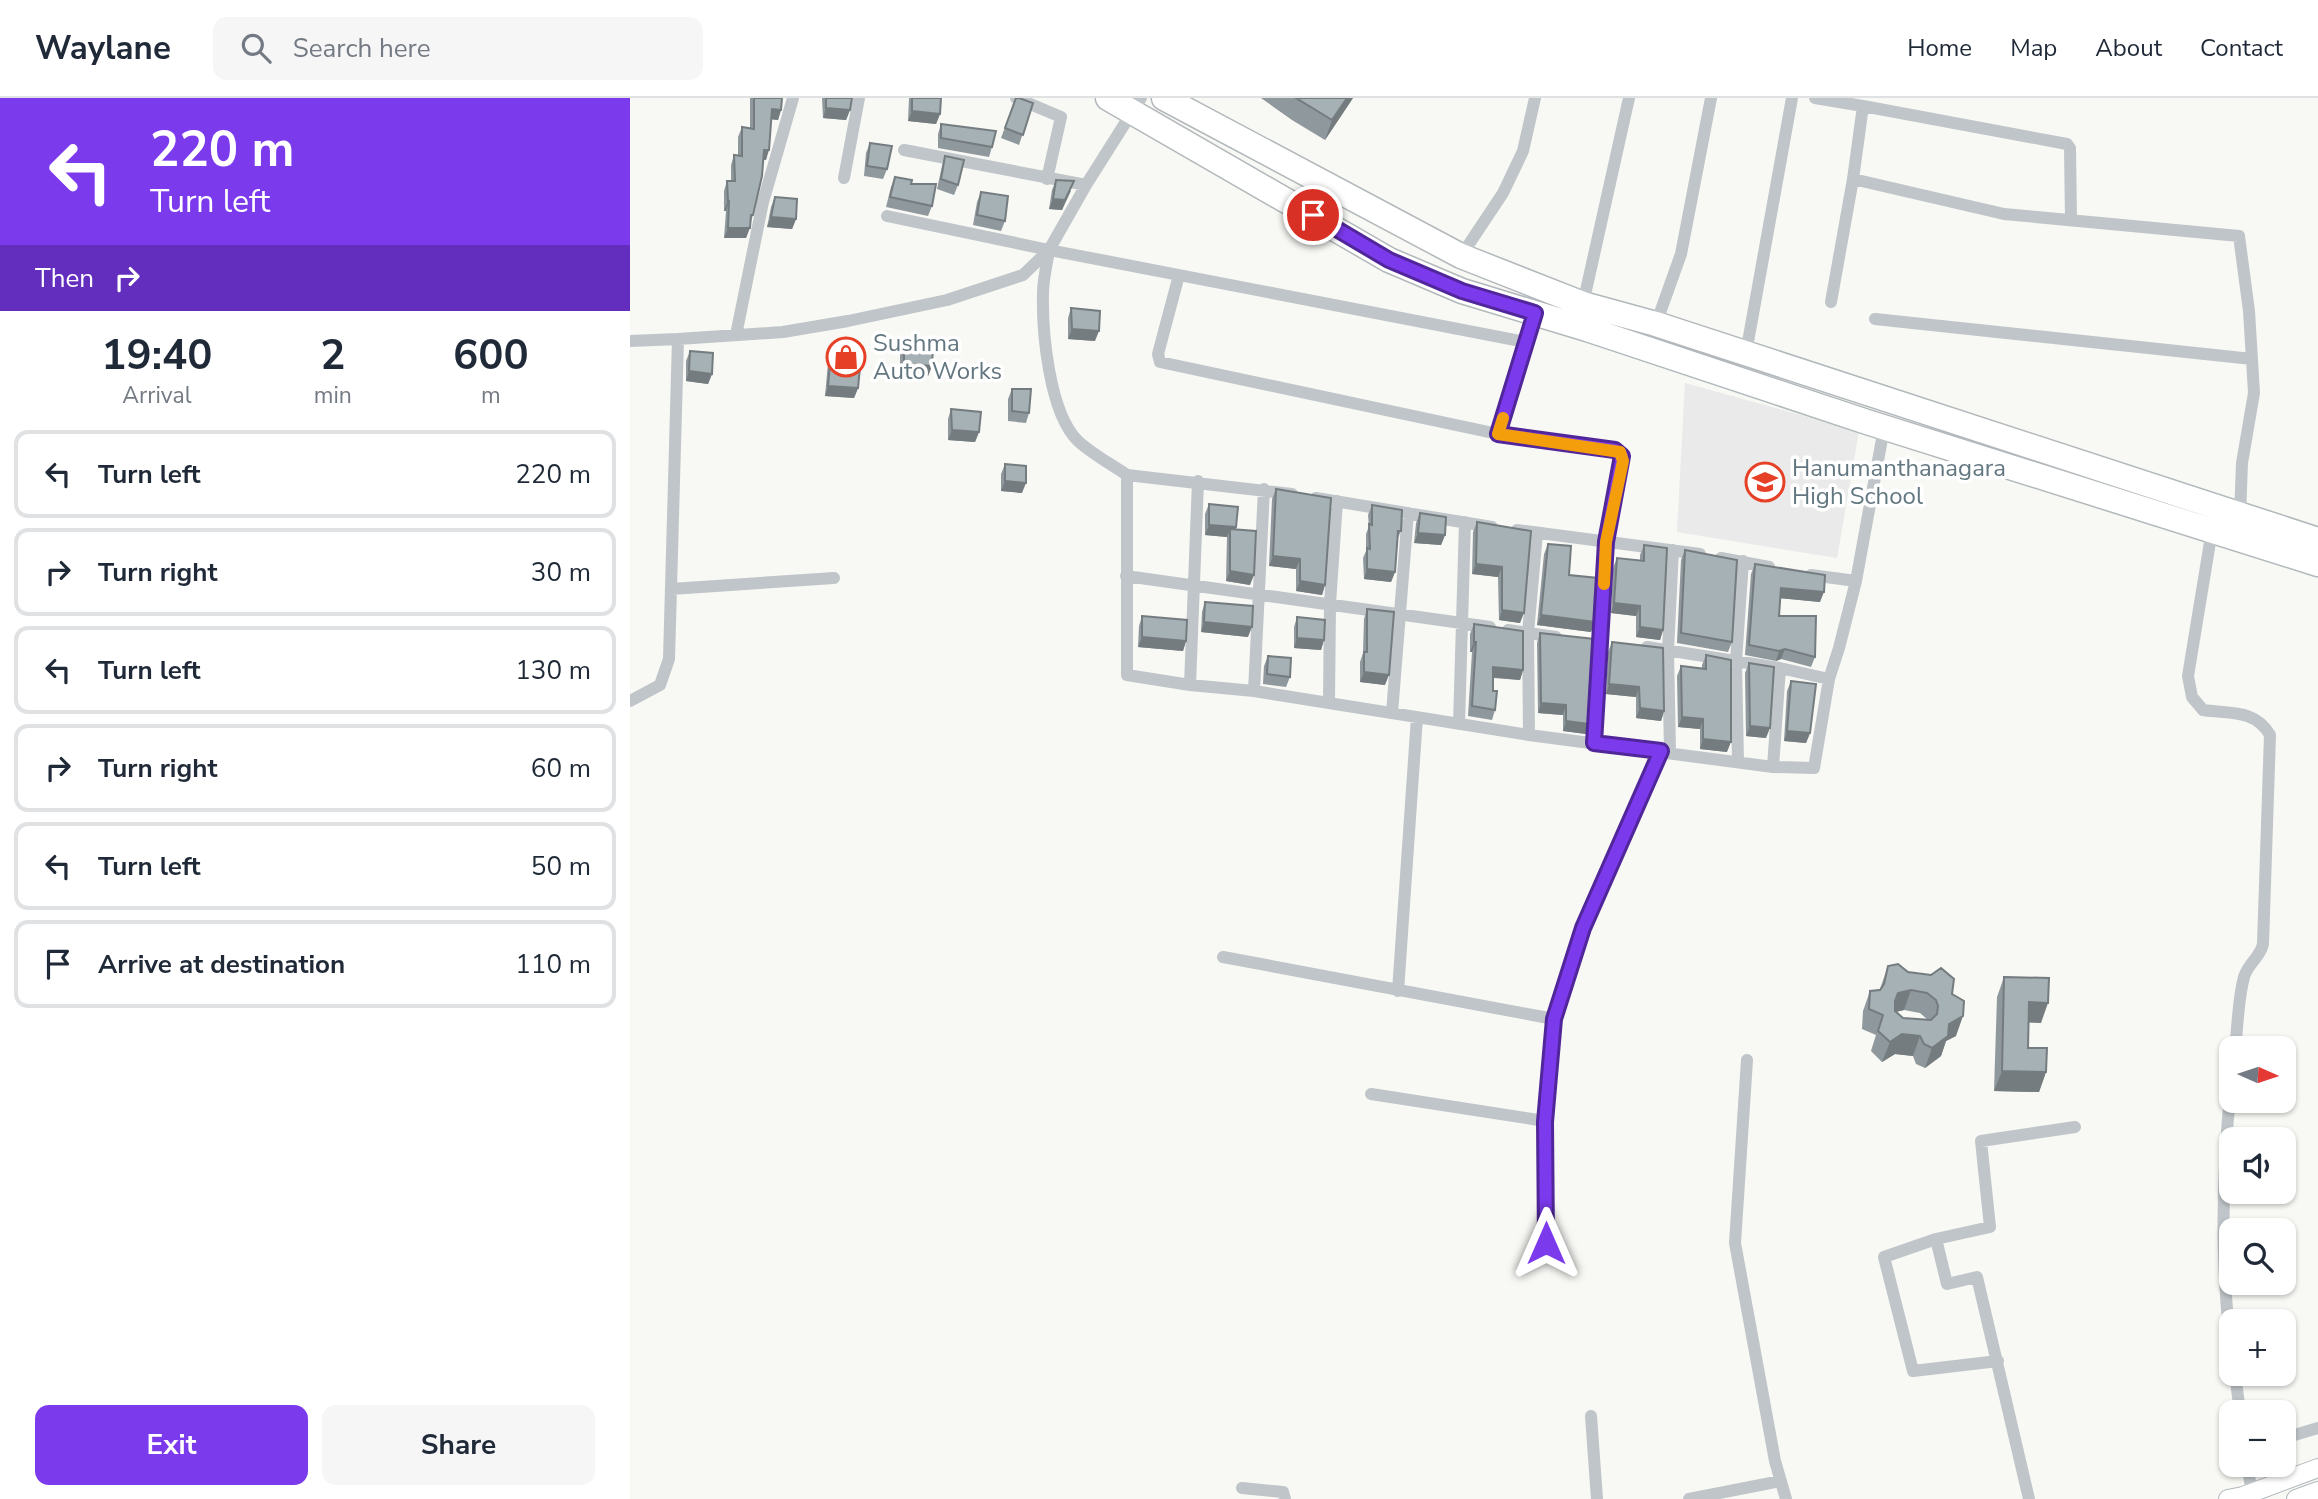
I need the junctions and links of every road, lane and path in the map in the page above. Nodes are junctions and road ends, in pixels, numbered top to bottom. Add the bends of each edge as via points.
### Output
1 (793, 98) edge
2 (859, 98) edge
3 (1016, 98) edge
4 (1108, 98) edge
5 (1164, 98) edge
6 (1535, 98) edge
7 (1629, 98) edge
8 (1710, 98) edge
9 (1792, 98) edge
10 (1815, 98) edge
11 (1136, 105) edge
12 (1863, 106) junction
13 (904, 150) dead end
14 (844, 178) dead end
15 (1047, 179) junction
16 (1853, 179) junction
17 (1086, 186) junction
18 (887, 216) dead end
19 (2071, 220) junction
20 (1049, 250) junction
21 (1461, 256) junction
22 (1180, 275) junction
23 (1831, 302) dead end
24 (1583, 304) junction
25 (1535, 313) junction
26 (1875, 319) dead end
27 (1656, 324) junction
28 (736, 335) junction
29 (678, 339) junction
30 (630, 341) edge
31 (1526, 342) junction
32 (1746, 353) junction
33 (2252, 359) junction
34 (1884, 428) junction
35 (1498, 434) junction
36 (1127, 475) junction
37 (1198, 481) junction
38 (1264, 489) junction
39 (1337, 501) junction
40 (1408, 513) junction
41 (2240, 515) junction
42 (1465, 523) junction
43 (2212, 530) junction
44 (1537, 533) junction
45 (2318, 540) edge
46 (1606, 542) junction
47 (1673, 550) junction
48 (1744, 561) junction
49 (2318, 564) edge
50 (1126, 576) junction
51 (834, 578) dead end
52 (1856, 581) junction
53 (1195, 584) junction
54 (671, 589) junction
55 (1259, 593) junction
56 (1330, 604) junction
57 (1400, 614) junction
58 (1462, 623) junction
59 (1528, 633) junction
60 (1564, 638) edge
61 (1595, 641) junction
62 (1668, 650) junction
63 (1736, 661) junction
64 (1780, 668) junction
65 (1829, 679) junction
66 (1190, 685) junction
67 (1254, 691) junction
68 (630, 701) edge
69 (1329, 702) junction
70 (1392, 713) junction
71 (1418, 717) junction
72 (1459, 724) junction
73 (1529, 734) junction
74 (1594, 743) junction
75 (1666, 751) junction
76 (1738, 762) junction
77 (1773, 767) junction
78 (1223, 957) dead end
79 (1398, 991) junction
80 (1554, 1019) junction
81 (2237, 1036) edge
82 (1747, 1060) dead end
83 (1371, 1094) dead end
84 (2228, 1113) edge
85 (1545, 1122) junction
86 (2075, 1127) dead end
87 (1936, 1239) junction
88 (1546, 1243) dead end
89 (2226, 1309) edge
90 (1998, 1361) junction
91 (1591, 1416) dead end
92 (2318, 1428) edge
93 (2296, 1434) edge
94 (2318, 1468) edge
95 (2249, 1477) edge
96 (1781, 1481) junction
97 (1242, 1488) dead end
98 (2318, 1491) edge
99 (2252, 1492) junction
100 (1285, 1499) edge
101 (1597, 1499) edge
102 (1689, 1499) edge
103 (1786, 1499) edge
104 (2029, 1499) edge
105 (2228, 1499) edge
106 (2296, 1499) edge

1 - 28 street via 763,202
2 - 14 street
3 - 15 street via 1061,117
4 - 11 highway
5 - 21 highway
6 - 21 street via 1523,151 1503,193
7 - 24 street
8 - 27 street via 1681,254
9 - 32 street
10 - 12 street
11 - 17 street
11 - 25 highway via 1389,260 1462,291
12 - 16 street
12 - 19 street via 2067,144
13 - 15 street
15 - 17 street
16 - 19 street via 2004,214
16 - 23 street
17 - 20 street
18 - 20 street
19 - 33 street via 2239,236
20 - 22 street
20 - 28 street via 1023,275 947,300 783,332
20 - 36 street via 1042,291 1052,387 1060,411 1077,439
21 - 24 highway
22 - 31 street
22 - 35 street via 1158,354 1160,362
24 - 27 highway
25 - 31 street
25 - 34 highway
26 - 33 street
27 - 32 highway
28 - 29 street
29 - 30 street
29 - 54 street
31 - 35 street
32 - 41 highway
33 - 41 street via 2254,393 2242,463
34 - 43 highway
34 - 52 street
35 - 46 street via 1620,452 1623,461
36 - 37 street
36 - 50 street
37 - 38 street
37 - 53 street
38 - 39 street
38 - 55 street
39 - 40 street
39 - 56 street
40 - 42 street
40 - 57 street
41 - 45 highway
42 - 44 street
42 - 58 street
43 - 49 highway
43 - 81 street via 2188,676 2192,697 2203,710 2254,716 2270,735 2263,944 2245,975
44 - 46 street
44 - 59 street
46 - 47 street
46 - 61 street
47 - 48 street
47 - 62 street
48 - 52 street
48 - 63 street
50 - 53 street
50 - 66 street via 1127,675
51 - 54 street
52 - 65 street
53 - 55 street
53 - 66 street
54 - 68 street via 666,670 660,685
55 - 56 street
55 - 67 street
56 - 57 street
56 - 69 street
57 - 58 street
57 - 70 street
58 - 59 street
58 - 72 street
59 - 60 street
59 - 73 street
61 - 62 street
61 - 74 street
62 - 63 street
62 - 75 street
63 - 64 street
63 - 76 street
64 - 65 street
64 - 77 street
65 - 77 street via 1814,768
66 - 67 street
67 - 69 street
69 - 70 street
70 - 71 street
71 - 72 street
71 - 79 street
72 - 73 street
73 - 74 street
74 - 75 street
75 - 76 street
75 - 80 street via 1583,928
76 - 77 street
78 - 79 street
79 - 80 street
80 - 85 street
82 - 96 street via 1735,1243
83 - 85 street
84 - 89 street via 2224,1150
85 - 88 street
86 - 87 street via 1981,1141 1990,1227
87 - 90 street via 1948,1284 1977,1277
87 - 90 street via 1884,1257 1913,1371
90 - 104 street
91 - 101 street
92 - 93 street
94 - 99 main road
95 - 99 street
96 - 102 street
96 - 103 street
97 - 100 street via 1283,1492
98 - 106 main road
99 - 105 main road

